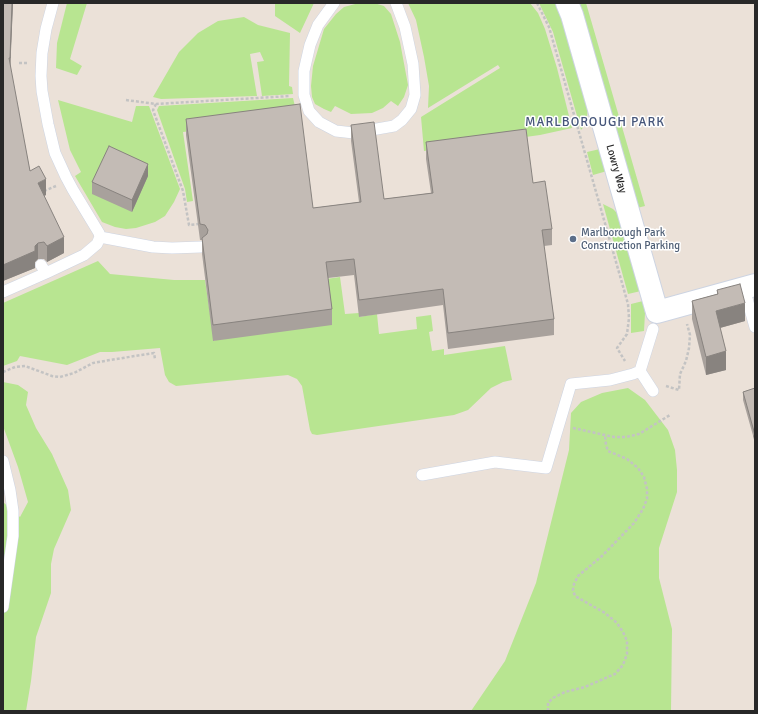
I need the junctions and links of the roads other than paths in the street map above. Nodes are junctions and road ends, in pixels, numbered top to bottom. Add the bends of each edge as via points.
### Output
1 (53, 3) edge
2 (334, 3) edge
3 (396, 3) edge
4 (566, 3) edge
5 (100, 237) junction
6 (201, 247) edge
7 (749, 286) edge
8 (3, 292) edge
9 (655, 321) junction
10 (755, 327) edge
11 (640, 371) junction
12 (653, 391) dead end
13 (3, 461) edge
14 (422, 475) dead end
15 (3, 607) edge

1 - 5 lane via 46,28 41,76 48,124 55,153 66,177
2 - 3 lane via 318,25 310,45 304,70 304,95 309,111 319,122 336,131 354,133 394,126 410,109 415,95 412,57 406,27
4 - 9 street, Lowry Way via 572,15
5 - 6 lane via 153,247
5 - 8 lane via 97,244 84,255 44,269
7 - 9 street
7 - 10 lane
9 - 11 lane
11 - 12 lane
11 - 14 lane via 610,380 572,384 546,468 495,462
13 - 15 lane via 13,511 13,536

